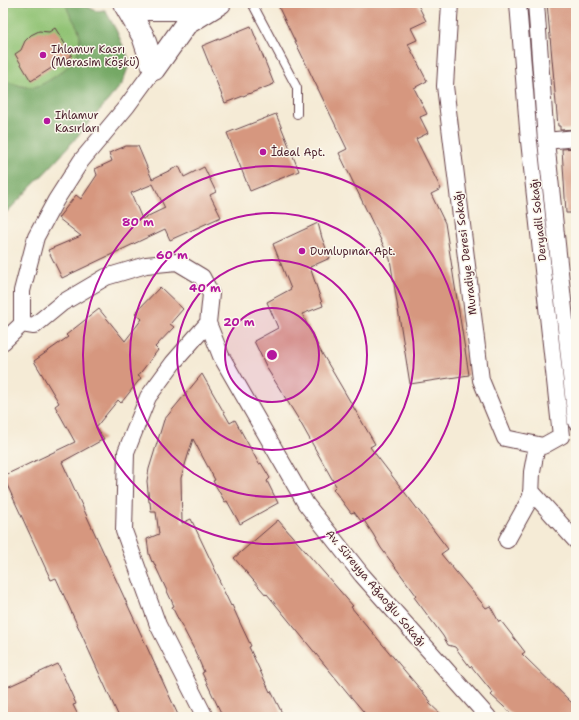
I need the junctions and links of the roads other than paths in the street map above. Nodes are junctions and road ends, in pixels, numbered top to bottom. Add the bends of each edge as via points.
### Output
1 (124, 3) edge
2 (133, 3) edge
3 (193, 3) edge
4 (220, 3) edge
5 (252, 3) edge
6 (450, 3) edge
7 (518, 3) edge
8 (536, 3) edge
9 (154, 69) junction
10 (297, 114) dead end
11 (576, 138) edge
12 (546, 141) junction
13 (208, 323) junction
14 (22, 324) junction
15 (3, 342) edge
16 (576, 422) edge
17 (538, 445) junction
18 (531, 491) junction
19 (507, 540) dead end
20 (576, 541) edge
21 (205, 717) edge
22 (488, 717) edge

1 - 9 street via 143,36
2 - 3 street via 142,9 177,9
4 - 9 street via 186,24
5 - 10 lane via 297,88
6 - 17 street, Muradiye Deresi Sokağı via 445,86 481,380 505,438
7 - 17 street, Deryadil Sokağı via 529,141 561,436 543,446
8 - 12 street, Deryadil Sokağı
9 - 14 street via 81,162 36,237 22,291
11 - 12 street
12 - 16 street, Deryadil Sokağı
13 - 14 street via 211,294 202,277 177,262 146,265 106,277 62,303 34,326
13 - 21 street via 148,396 126,452 124,531 158,625
13 - 22 street, Av. Süreyya Ağaoğlu Sokağı via 221,356 306,504 362,575
14 - 15 street
17 - 18 street
18 - 19 street via 531,497
18 - 20 street

